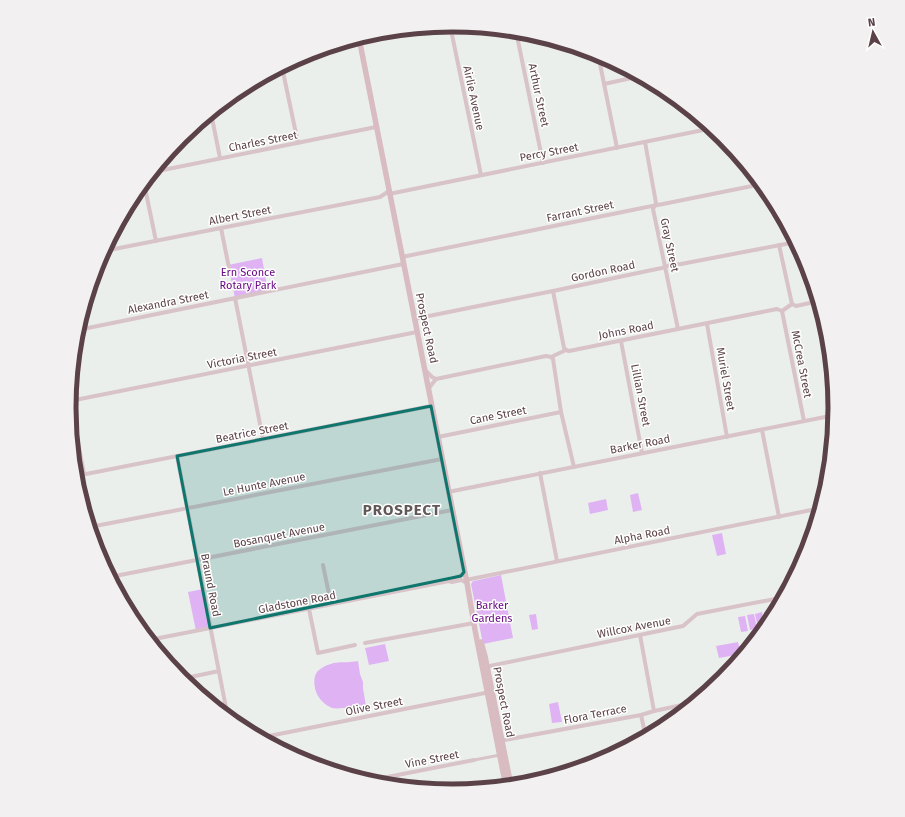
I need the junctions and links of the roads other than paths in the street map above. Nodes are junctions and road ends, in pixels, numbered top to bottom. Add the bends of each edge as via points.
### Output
1 (451, 32) edge
2 (517, 38) edge
3 (360, 44) edge
4 (600, 62) edge
5 (283, 72) edge
6 (633, 78) edge
7 (604, 84) junction
8 (212, 119) edge
9 (376, 127) junction
10 (706, 129) edge
11 (645, 142) junction
12 (298, 143) junction
13 (617, 148) junction
14 (220, 158) junction
15 (543, 162) junction
16 (161, 170) edge
17 (481, 175) junction
18 (756, 185) edge
19 (146, 190) edge
20 (390, 195) junction
21 (380, 197) junction
22 (654, 206) junction
23 (221, 228) junction
24 (156, 241) junction
25 (790, 243) edge
26 (779, 245) junction
27 (112, 250) edge
28 (402, 257) junction
29 (404, 264) junction
30 (665, 267) junction
31 (230, 274) dead end
32 (553, 291) junction
33 (235, 298) junction
34 (814, 303) edge
35 (792, 304) junction
36 (782, 311) junction
37 (414, 319) junction
38 (707, 324) junction
39 (85, 329) edge
40 (678, 329) junction
41 (417, 332) junction
42 (621, 341) junction
43 (566, 350) junction
44 (551, 357) junction
45 (249, 366) junction
46 (425, 371) junction
47 (436, 379) junction
48 (428, 388) junction
49 (76, 400) edge
50 (431, 406) junction
51 (561, 412) junction
52 (829, 416) edge
53 (804, 421) junction
54 (762, 430) junction
55 (727, 436) junction
56 (438, 437) junction
57 (264, 439) junction
58 (78, 441) edge
59 (642, 453) junction
60 (177, 456) junction
61 (442, 459) junction
62 (574, 467) junction
63 (540, 473) junction
64 (84, 474) joint
65 (448, 492) junction
66 (187, 508) junction
67 (452, 510) junction
68 (813, 510) joint
69 (814, 514) edge
70 (779, 517) junction
71 (95, 526) edge
72 (197, 561) junction
73 (557, 561) junction
74 (323, 565) dead end
75 (464, 572) junction
76 (115, 576) edge
77 (449, 581) junction
78 (466, 581) junction
79 (778, 598) edge
80 (331, 604) junction
81 (309, 609) junction
82 (474, 623) junction
83 (210, 628) junction
84 (640, 635) junction
85 (155, 639) edge
86 (365, 644) dead end
87 (355, 645) dead end
88 (484, 667) junction
89 (219, 671) junction
90 (189, 677) edge
91 (490, 692) junction
92 (685, 704) edge
93 (226, 710) edge
94 (654, 711) junction
95 (641, 715) junction
96 (645, 733) edge
97 (267, 736) edge
98 (499, 741) junction
99 (500, 755) junction
100 (474, 760) joint
101 (381, 778) edge
102 (510, 781) edge
103 (505, 782) edge

1 - 17 street, Airlie Avenue
2 - 15 street, Arthur Street
3 - 9 main road, Prospect Road
4 - 7 street
5 - 12 street
6 - 7 street
7 - 13 street
8 - 14 street
9 - 12 street, Charles Street
9 - 20 main road, Prospect Road
10 - 11 street, Percy Street
11 - 13 street, Percy Street
11 - 22 street, Gray Street via 656,203
12 - 14 street, Charles Street
13 - 15 street, Percy Street
14 - 16 street, Charles Street
15 - 17 street, Percy Street
17 - 20 street, Percy Street
18 - 22 street, Farrant Street
19 - 24 street
20 - 21 street, Albert Street
20 - 21 street, Albert Street
20 - 28 main road, Prospect Road
21 - 23 street, Albert Street
22 - 28 street, Farrant Street
22 - 30 street, Gray Street
23 - 24 street, Albert Street
23 - 31 street
24 - 27 street, Albert Street
25 - 26 street, Gordon Road
26 - 30 street, Gordon Road
26 - 35 street
28 - 29 main road, Prospect Road
29 - 33 street, Alexandra Street
29 - 37 main road, Prospect Road
30 - 32 street, Gordon Road
30 - 40 street, Gray Street
32 - 37 street, Gordon Road
32 - 43 street
33 - 39 street, Alexandra Street
33 - 45 street
34 - 35 street via 796,306
35 - 36 street
36 - 38 street, Johns Road via 777,309
36 - 53 street, McCrea Street
37 - 41 main road, Prospect Road
38 - 40 street, Johns Road
38 - 55 street, Muriel Street
40 - 42 street, Johns Road
41 - 45 street, Victoria Street
41 - 46 main road, Prospect Road
42 - 43 street, Johns Road
42 - 59 street, Lillian Street
43 - 44 street, Johns Road
44 - 47 street, Johns Road
44 - 51 street
45 - 49 street, Victoria Street
45 - 57 street
46 - 47 street
46 - 48 main road, Prospect Road
47 - 48 street
48 - 50 main road, Prospect Road
50 - 56 main road, Prospect Road
50 - 57 street, Beatrice Street
51 - 56 street, Cane Street
51 - 62 street
52 - 53 street, Barker Road
53 - 54 street, Barker Road
54 - 55 street, Barker Road
54 - 70 street
55 - 59 street, Barker Road
56 - 61 main road, Prospect Road
57 - 60 street, Beatrice Street
58 - 64 street
59 - 62 street, Barker Road
60 - 64 street, Beatrice Street
60 - 66 street, Braund Road
61 - 65 main road, Prospect Road
61 - 66 street, Le Hunte Avenue
62 - 63 street, Barker Road
63 - 65 street, Barker Road
63 - 73 street
65 - 67 main road, Prospect Road
66 - 71 street, Le Hunte Avenue
66 - 72 street, Braund Road
67 - 72 street, Bosanquet Avenue
67 - 75 main road, Prospect Road
68 - 69 street
68 - 70 street, Alpha Road
70 - 73 street, Alpha Road
72 - 76 street, Bosanquet Avenue
72 - 83 street, Braund Road
73 - 78 street, Alpha Road
74 - 80 street
75 - 77 street, Gladstone Road
75 - 78 main road, Prospect Road
77 - 78 street, Gladstone Road
77 - 80 street, Gladstone Road
78 - 82 main road, Prospect Road
79 - 84 street, Willcox Avenue via 697,614 683,626
80 - 81 street, Gladstone Road
81 - 83 street, Gladstone Road
81 - 87 street via 318,653
82 - 86 street
82 - 88 main road, Prospect Road via 480,639
83 - 85 street, Gladstone Road
83 - 89 street, Braund Road
84 - 88 street, Willcox Avenue
84 - 94 street
88 - 91 main road, Prospect Road
89 - 90 street
89 - 93 street, Braund Road
91 - 97 street, Olive Street
91 - 98 main road, Prospect Road
92 - 94 street, Flora Terrace
94 - 95 street, Flora Terrace
95 - 96 street
95 - 98 street, Flora Terrace
98 - 99 main road, Prospect Road
98 - 102 main road, Prospect Road
99 - 100 street, Vine Street
99 - 103 main road, Prospect Road
100 - 101 street, Vine Street

